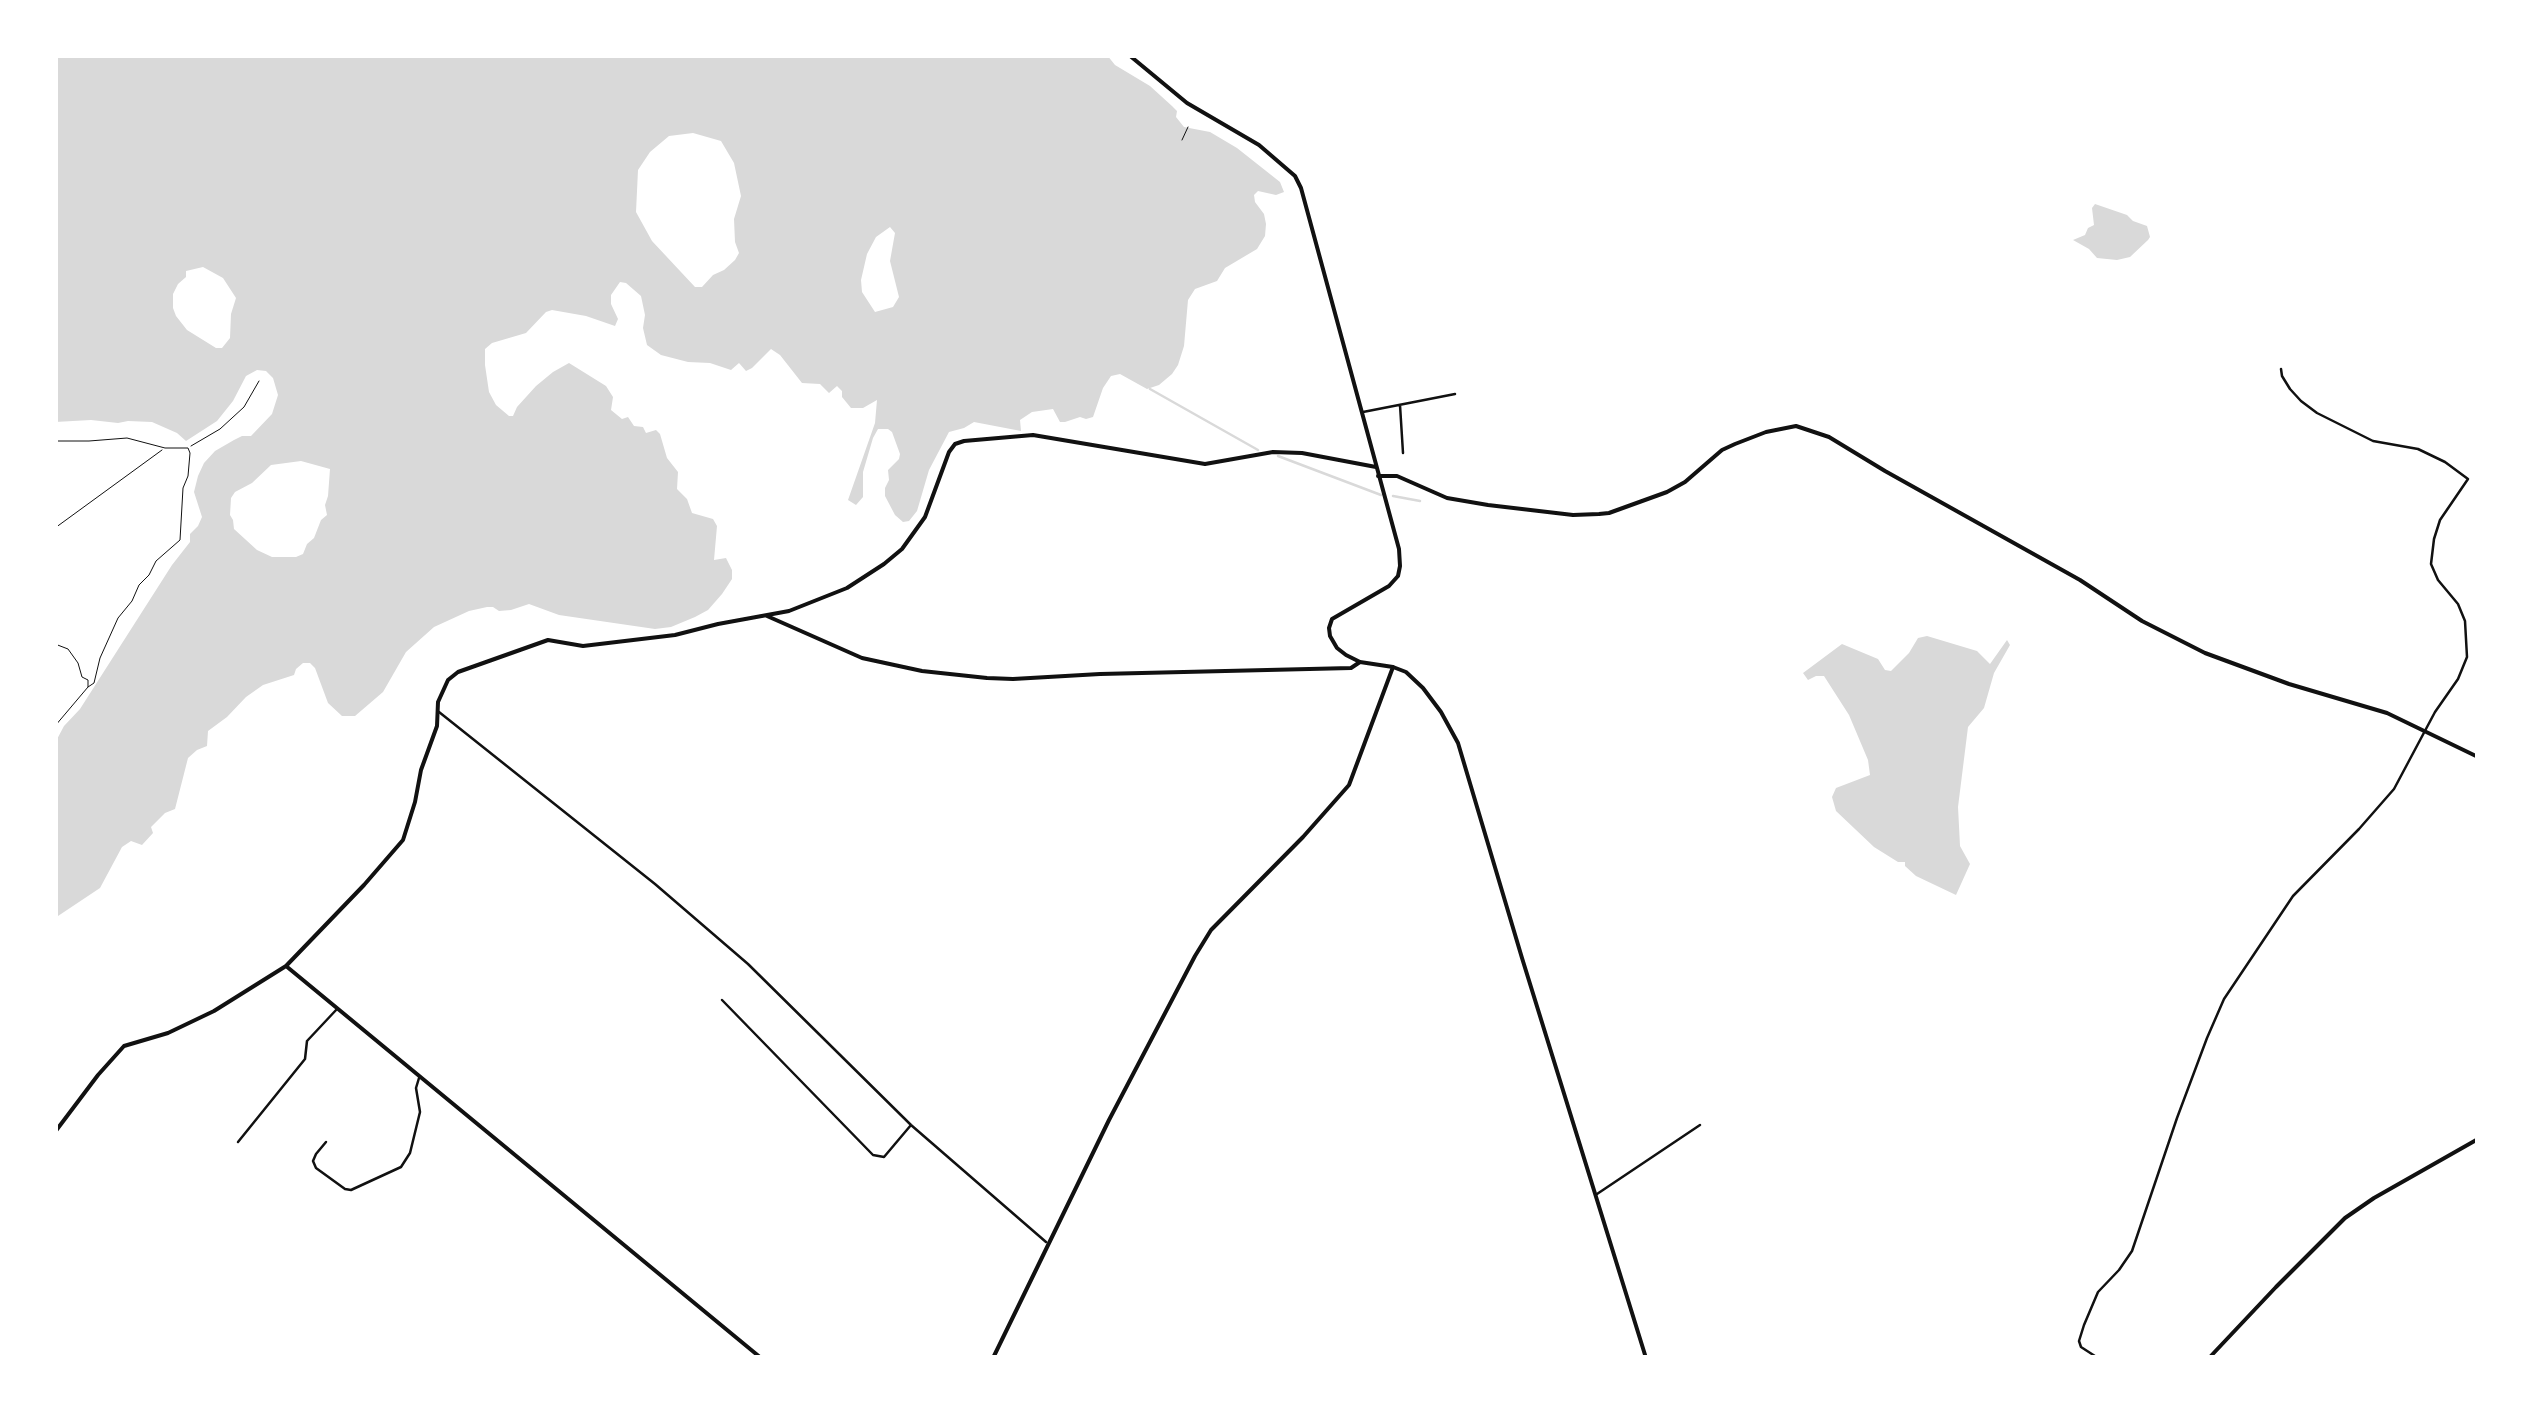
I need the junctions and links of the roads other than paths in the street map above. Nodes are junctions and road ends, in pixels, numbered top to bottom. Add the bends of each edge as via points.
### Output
1 (1129, 55) edge
2 (2281, 369) dead end
3 (1455, 394) dead end
4 (1400, 405) junction
5 (1362, 412) junction
6 (1403, 453) dead end
7 (1376, 467) junction
8 (1378, 476) junction
9 (767, 616) junction
10 (1360, 662) junction
11 (1393, 667) junction
12 (438, 712) junction
13 (2425, 731) junction
14 (2478, 757) edge
15 (286, 966) junction
16 (722, 1000) dead end
17 (337, 1009) junction
18 (419, 1077) junction
19 (911, 1125) junction
20 (1700, 1126) dead end
21 (55, 1132) edge
22 (2478, 1140) edge
23 (238, 1142) dead end
24 (326, 1142) dead end
25 (1596, 1194) junction
26 (1049, 1245) junction
27 (761, 1358) edge
28 (993, 1358) edge
29 (1646, 1358) edge
30 (2098, 1358) edge
31 (2209, 1358) edge

1 - 5 street via 1295,176
2 - 13 street via 2290,389 2318,413 2373,441 2418,449 2468,479 2440,520 2431,564 2465,621 2467,656
3 - 4 street
4 - 5 street
4 - 6 street
5 - 7 street
7 - 8 street
7 - 9 street via 1273,452 1205,464 1033,435 964,441 949,452 924,517 902,549 847,588
8 - 10 street via 1399,549 1398,576 1332,619 1329,628 1337,648
8 - 13 street via 1488,505 1610,513 1668,492 1722,450 1796,426 1830,437 2195,648
9 - 10 street via 862,658 1013,680 1350,668
9 - 12 street via 630,641 530,644 458,672 442,691
10 - 11 street
11 - 25 street via 1422,688 1458,743
11 - 26 street via 1349,784 1211,930
12 - 15 street via 403,840
12 - 19 street via 740,956
13 - 14 street
13 - 30 street via 2394,790 2293,896 2224,999 2132,1251 2098,1292 2084,1325 2081,1347
15 - 17 street
15 - 21 street via 214,1011 124,1046
16 - 19 street via 873,1155 884,1157
17 - 18 street
17 - 23 street
18 - 24 street via 420,1112 401,1166 345,1189 313,1161
18 - 27 street
19 - 26 street
20 - 25 street
22 - 31 street via 2346,1218
25 - 29 street
26 - 28 street

